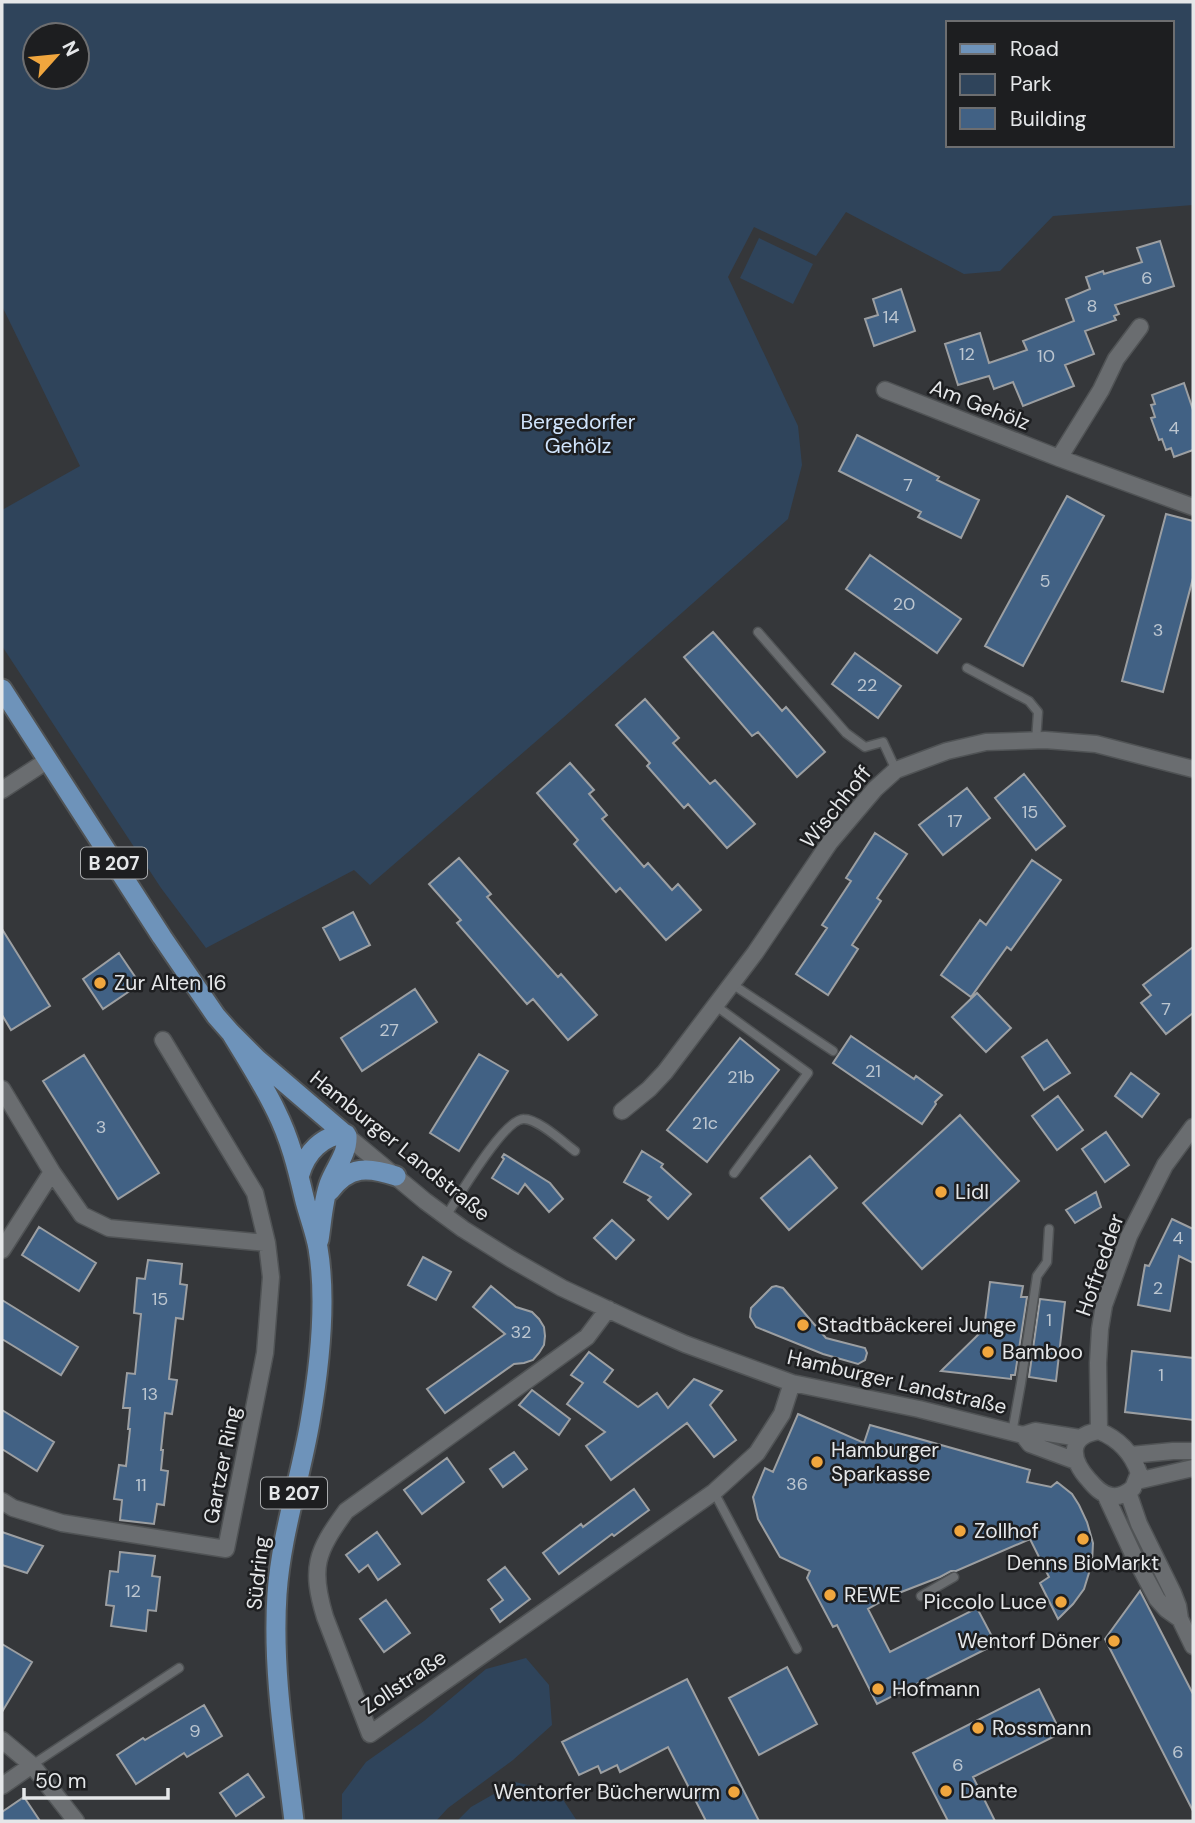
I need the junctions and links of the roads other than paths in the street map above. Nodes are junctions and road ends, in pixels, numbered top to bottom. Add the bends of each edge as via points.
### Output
1 (1140, 327) dead end
2 (885, 390) dead end
3 (1059, 458) junction
4 (1193, 507) edge
5 (758, 632) dead end
6 (967, 668) dead end
7 (2, 689) edge
8 (1036, 741) junction
9 (48, 760) junction
10 (1193, 769) edge
11 (896, 770) junction
12 (2, 790) edge
13 (732, 984) junction
14 (716, 1006) junction
15 (231, 1034) junction
16 (163, 1040) dead end
17 (833, 1051) dead end
18 (2, 1089) edge
19 (622, 1111) dead end
20 (1193, 1127) edge
21 (346, 1135) junction
22 (575, 1151) dead end
23 (52, 1171) junction
24 (734, 1173) dead end
25 (300, 1174) junction
26 (396, 1177) junction
27 (326, 1197) junction
28 (446, 1216) junction
29 (1049, 1229) dead end
30 (267, 1243) junction
31 (318, 1247) junction
32 (2, 1250) edge
33 (608, 1309) junction
34 (792, 1383) junction
35 (1099, 1431) junction
36 (1017, 1434) junction
37 (1080, 1438) junction
38 (1193, 1451) edge
39 (1131, 1455) junction
40 (1076, 1461) junction
41 (1193, 1468) edge
42 (1133, 1486) junction
43 (714, 1492) junction
44 (1105, 1494) junction
45 (2, 1501) edge
46 (954, 1577) dead end
47 (921, 1596) dead end
48 (1180, 1619) junction
49 (1193, 1646) edge
50 (797, 1648) dead end
51 (179, 1668) dead end
52 (2, 1741) edge
53 (32, 1765) junction
54 (2, 1786) edge
55 (76, 1821) edge
56 (294, 1821) edge

1 - 3 street via 1116,359
2 - 3 street, Am Gehölz
3 - 4 street, Am Gehölz
5 - 11 lane via 846,733 865,747 883,742
6 - 8 lane via 1029,701 1038,712
7 - 9 main road, Hamburger Landstraße / B 207
8 - 10 street, Wischhoff via 1096,744
8 - 11 street, Wischhoff via 986,742
9 - 12 street
9 - 15 main road, Hamburger Landstraße / B 207
11 - 13 street, Wischhoff via 831,842
13 - 14 street, Wischhoff
13 - 17 lane
14 - 19 street, Wischhoff via 666,1072
14 - 24 lane via 808,1073
15 - 21 main road, Hamburger Landstraße / B 207
15 - 25 main road, Südring / B 207 via 276,1110
16 - 30 street, Gartzer Ring via 255,1194
18 - 23 street
20 - 35 street, Hoffredder via 1165,1165 1129,1236 1104,1305 1098,1363
21 - 25 main road via 328,1138 311,1151
21 - 26 street, Hamburger Landstraße
21 - 27 main road, Südring / B 207 via 346,1149
22 - 28 lane via 536,1123 515,1122 496,1140
23 - 30 street via 82,1215 108,1228
23 - 32 street
25 - 31 main road, Südring / B 207
26 - 27 main road via 355,1171 344,1176
26 - 28 street, Hamburger Landstraße
27 - 31 main road, Südring / B 207
28 - 33 street, Hamburger Landstraße via 521,1265
29 - 36 lane via 1047,1262 1037,1276
30 - 45 street, Gartzer Ring via 271,1277 265,1353 226,1549 62,1523
31 - 56 main road, Südring / B 207 via 321,1288 316,1387 288,1516 277,1595 276,1668
33 - 34 street, Hamburger Landstraße via 685,1344
33 - 43 street, Zollstraße via 587,1337 346,1511 328,1536 317,1566 319,1598 369,1734
34 - 36 street, Hamburger Landstraße
34 - 43 street, Zollstraße via 782,1414 757,1452
35 - 37 street
35 - 39 street
36 - 37 street, Hamburger Landstraße via 1035,1431
36 - 40 street, Hamburger Landstraße via 1030,1444
37 - 40 street via 1074,1452
38 - 39 street
39 - 42 street via 1139,1473
40 - 44 street
41 - 42 street
42 - 44 street via 1113,1496
42 - 48 street via 1133,1509 1173,1593
43 - 50 lane
44 - 48 street via 1157,1599
46 - 47 lane
48 - 49 street
51 - 53 lane
52 - 53 street
53 - 54 street
53 - 55 street

